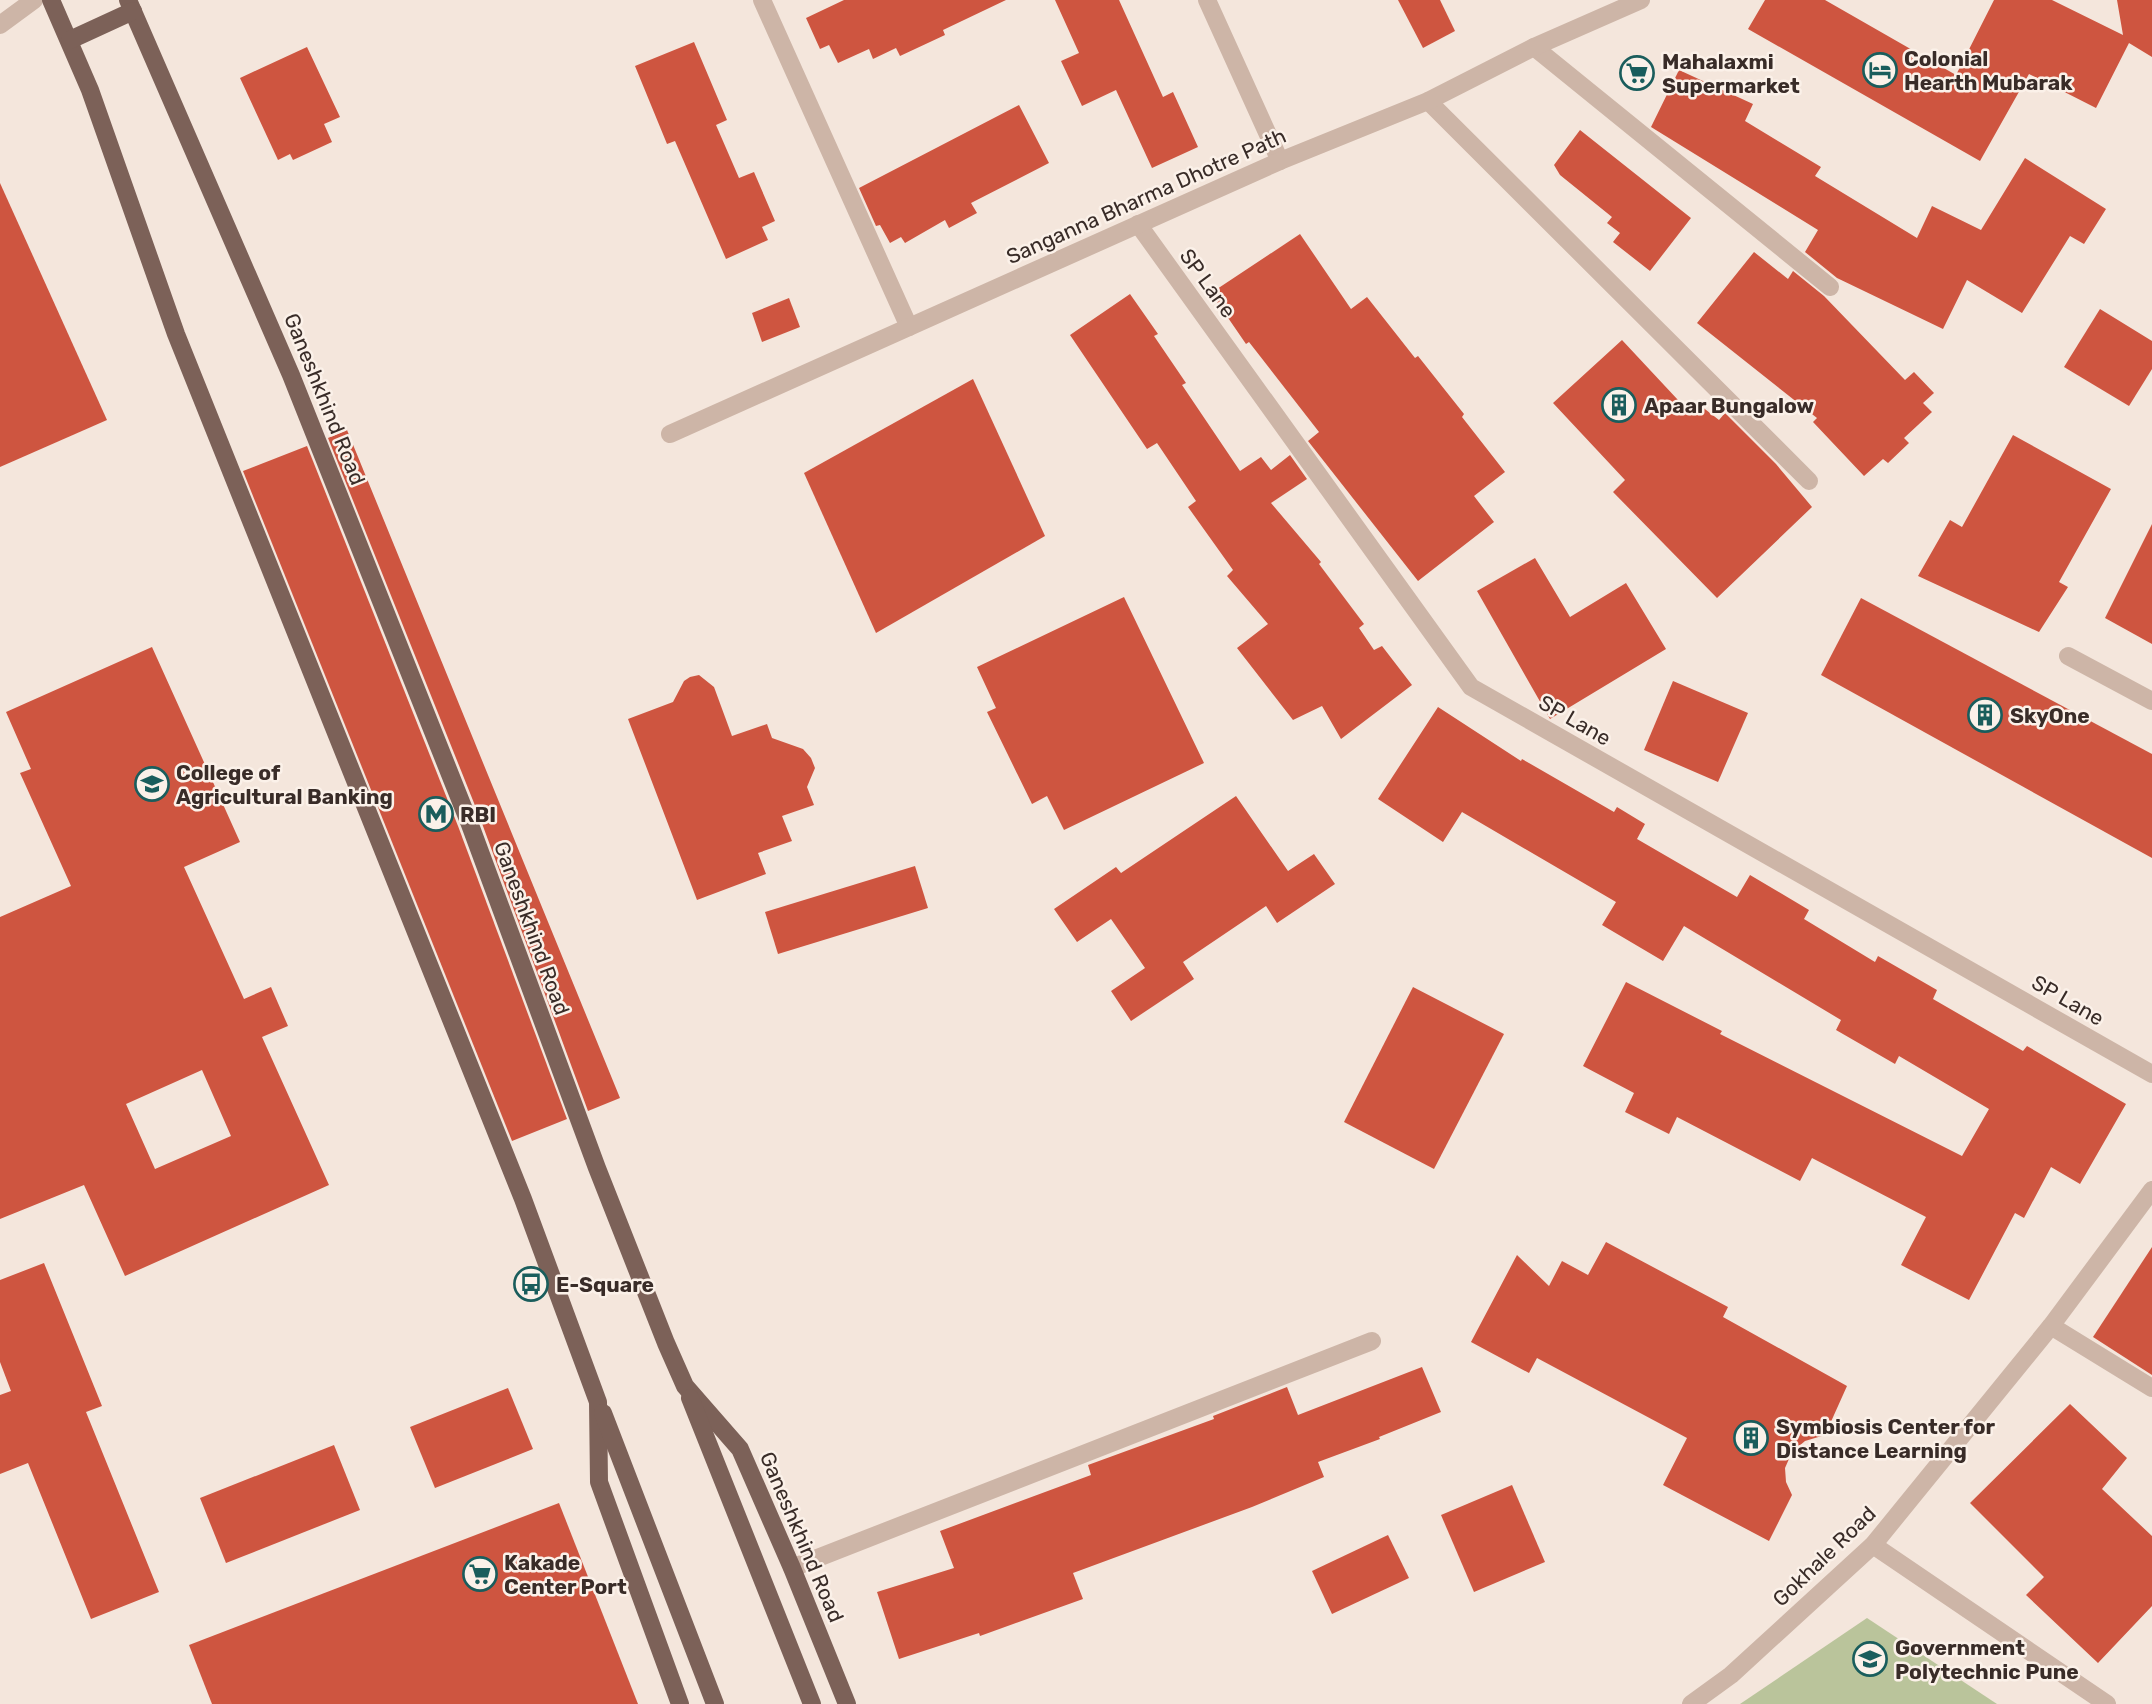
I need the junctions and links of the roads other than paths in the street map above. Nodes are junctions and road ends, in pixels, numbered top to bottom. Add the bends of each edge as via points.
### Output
1 (34, 0) edge
2 (51, 0) edge
3 (762, 0) edge
4 (1207, 0) edge
5 (1641, 0) edge
6 (130, 5) edge
7 (0, 26) edge
8 (70, 40) junction
9 (1534, 47) junction
10 (1428, 101) junction
11 (1280, 161) junction
12 (1138, 224) junction
13 (1830, 287) dead end
14 (909, 327) junction
15 (670, 434) dead end
16 (1809, 481) dead end
17 (2067, 656) dead end
18 (2152, 701) edge
19 (2152, 1074) edge
20 (2152, 1190) edge
21 (2052, 1326) junction
22 (1372, 1341) dead end
23 (685, 1386) junction
24 (2152, 1388) edge
25 (598, 1402) junction
26 (1873, 1545) junction
27 (792, 1568) junction
28 (680, 1704) edge
29 (715, 1704) edge
30 (812, 1704) edge
31 (847, 1704) edge
32 (1691, 1704) edge
33 (2107, 1704) edge

1 - 7 street
2 - 8 main road
3 - 14 street
4 - 11 street
5 - 9 street, Sanganna Bharma Dhotre Path
6 - 8 main road
6 - 23 main road, Ganeshkhind Road via 302,401
8 - 25 main road via 176,334 518,1187
9 - 10 street, Sanganna Bharma Dhotre Path
9 - 13 street
10 - 11 street, Sanganna Bharma Dhotre Path
10 - 16 street
11 - 12 street, Sanganna Bharma Dhotre Path
12 - 14 street, Sanganna Bharma Dhotre Path
12 - 19 street, SP Lane via 1471,687
14 - 15 street, Sanganna Bharma Dhotre Path
17 - 18 street
20 - 21 street, Gokhale Road
21 - 24 street
21 - 26 street, Gokhale Road
22 - 27 street
23 - 27 main road, Ganeshkhind Road via 740,1449
23 - 30 main road
25 - 28 main road via 599,1482
25 - 29 main road
26 - 32 street, Gokhale Road via 1731,1675
26 - 33 street
27 - 31 main road, Ganeshkhind Road

